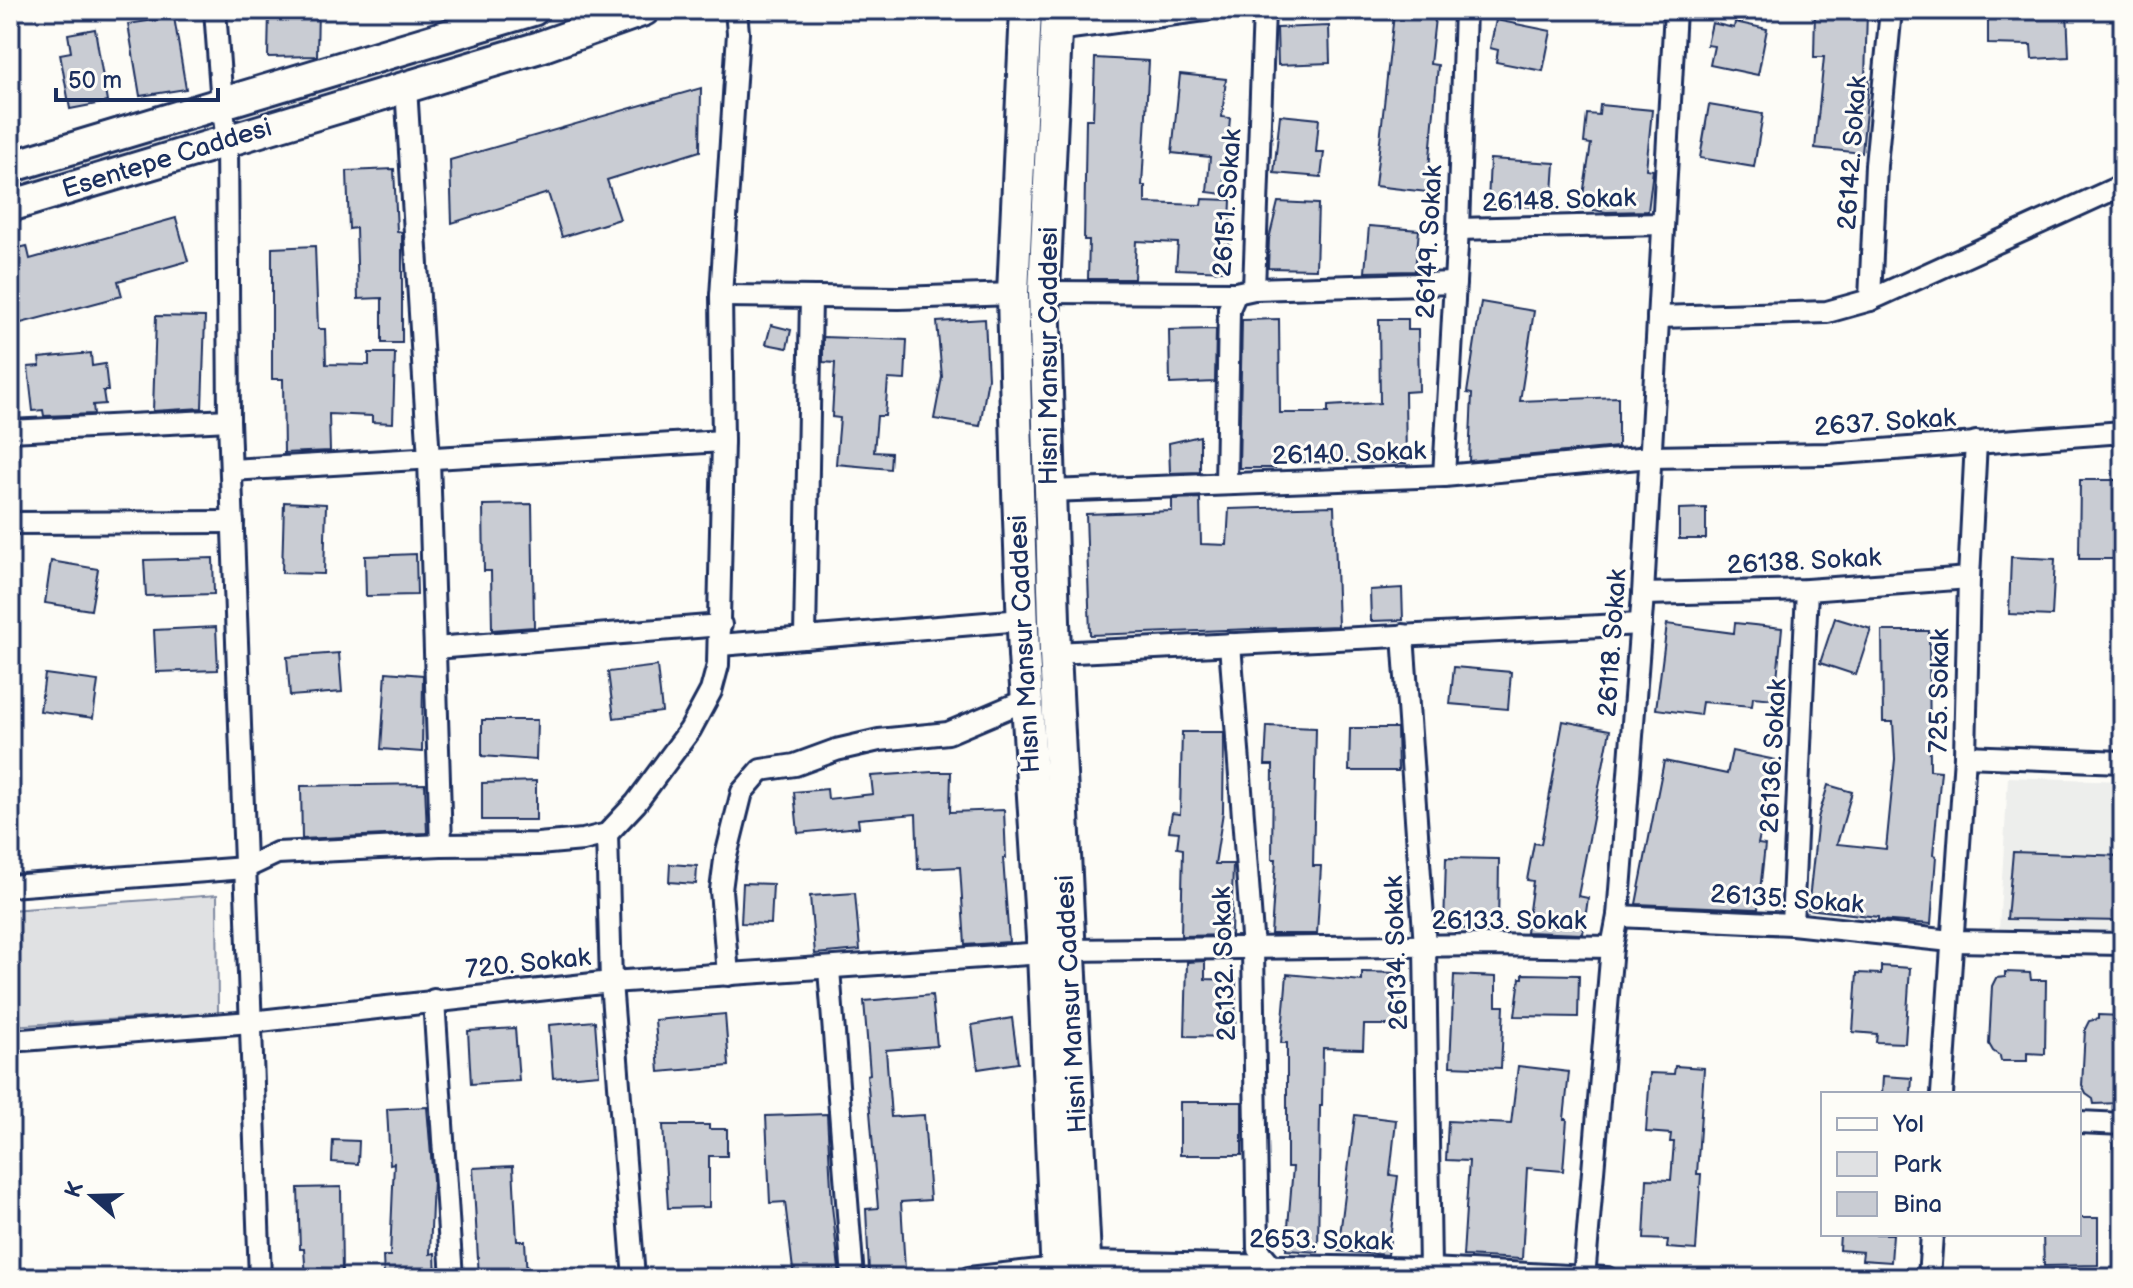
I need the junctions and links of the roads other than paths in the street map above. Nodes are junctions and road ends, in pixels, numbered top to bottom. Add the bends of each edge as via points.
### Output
1 (215, 10) edge
2 (533, 10) edge
3 (644, 10) edge
4 (736, 10) edge
5 (1026, 10) edge
6 (1205, 10) edge
7 (1264, 10) edge
8 (1465, 10) edge
9 (1675, 10) edge
10 (1891, 10) edge
11 (1057, 20) edge
12 (406, 87) junction
13 (222, 104) junction
14 (227, 140) junction
15 (10, 167) edge
16 (2123, 185) edge
17 (10, 206) edge
18 (1662, 224) junction
19 (1458, 229) junction
20 (1455, 283) junction
21 (1245, 291) junction
22 (1044, 292) junction
23 (1013, 294) junction
24 (721, 296) junction
25 (811, 297) junction
26 (1870, 300) junction
27 (1658, 317) junction
28 (229, 420) junction
29 (10, 431) edge
30 (2123, 432) edge
31 (723, 441) junction
32 (1976, 442) junction
33 (1650, 457) junction
34 (429, 459) junction
35 (231, 470) junction
36 (1444, 476) junction
37 (1226, 484) junction
38 (1050, 491) junction
39 (233, 522) junction
40 (10, 523) edge
41 (1969, 578) junction
42 (1807, 590) junction
43 (1643, 594) junction
44 (1022, 620) junction
45 (1641, 624) junction
46 (721, 635) junction
47 (1403, 635) junction
48 (805, 638) junction
49 (1230, 644) junction
50 (435, 648) junction
51 (1055, 653) junction
52 (1026, 700) junction
53 (1965, 756) junction
54 (2123, 762) edge
55 (607, 834) junction
56 (441, 845) junction
57 (245, 868) junction
58 (10, 886) edge
59 (1618, 916) junction
60 (1792, 924) junction
61 (1951, 941) junction
62 (2123, 944) edge
63 (1425, 946) junction
64 (1612, 947) junction
65 (1253, 949) junction
66 (1056, 952) junction
67 (829, 969) junction
68 (728, 975) junction
69 (611, 982) junction
70 (434, 1000) junction
71 (251, 1022) junction
72 (10, 1041) edge
73 (1942, 1092) edge
74 (2081, 1122) edge
75 (2123, 1124) edge
76 (1932, 1236) edge
77 (1430, 1269) junction
78 (1071, 1272) edge
79 (1272, 1272) edge
80 (1584, 1277) edge
81 (260, 1278) edge
82 (452, 1278) edge
83 (634, 1278) edge
84 (853, 1278) edge
85 (969, 1278) edge
86 (1607, 1278) edge
87 (1929, 1278) edge

1 - 13 street
2 - 13 main road, Esentepe Caddesi
3 - 12 main road, Esentepe Caddesi
4 - 24 street
5 - 23 main road, Hısnı Mansur Caddesi
6 - 11 street
7 - 21 street, 26151. Sokak
8 - 19 street, 26149. Sokak
9 - 18 street, 26118. Sokak
10 - 26 street, 26142. Sokak
11 - 22 main road, Hisni Mansur Caddesi
12 - 14 main road, Esentepe Caddesi
12 - 34 street
13 - 14 street
13 - 15 main road, Esentepe Caddesi
14 - 17 main road, Esentepe Caddesi
14 - 28 street
16 - 26 street
18 - 19 street, 26148. Sokak
18 - 27 street, 26118. Sokak
19 - 20 street, 26149. Sokak
20 - 21 street
20 - 36 street, 26149. Sokak
21 - 22 street
21 - 37 street, 26151. Sokak via 1229,309
22 - 38 main road, Hisni Mansur Caddesi
23 - 25 street
23 - 44 main road, Hısnı Mansur Caddesi
24 - 25 street
24 - 31 street
25 - 48 street
26 - 27 street via 1827,312
27 - 33 street, 26118. Sokak
28 - 29 street
28 - 35 street
30 - 32 street, 2637. Sokak
31 - 34 street
31 - 46 street
32 - 33 street, 2637. Sokak via 1828,454
32 - 41 street, 725. Sokak
33 - 36 street, 26140. Sokak
33 - 43 street, 26118. Sokak
34 - 35 street
34 - 50 street
35 - 39 street
36 - 37 street, 26140. Sokak
37 - 38 street, 26140. Sokak
38 - 51 main road, Hisni Mansur Caddesi
39 - 40 street
39 - 57 street
41 - 42 street, 26138. Sokak
41 - 53 street, 725. Sokak
42 - 43 street, 26138. Sokak
42 - 60 street, 26136. Sokak
43 - 45 street, 26118. Sokak
44 - 48 street
44 - 52 main road, Hısnı Mansur Caddesi
45 - 47 street
45 - 59 street, 26118. Sokak
46 - 48 street
46 - 50 street
46 - 55 street via 711,691 700,715
47 - 49 street
47 - 63 street, 26134. Sokak
49 - 51 street
49 - 65 street, 26132. Sokak
50 - 56 street
51 - 66 main road, Hisni Mansur Caddesi
52 - 66 main road, Hısnı Mansur Caddesi
52 - 68 street via 948,733 879,740 761,770 742,792 725,860 721,890
53 - 54 street
53 - 61 street, 725. Sokak
55 - 56 street via 538,844
55 - 69 street
56 - 57 street via 277,853
57 - 58 street
57 - 71 street
59 - 60 street, 26135. Sokak
59 - 64 street, 26118. Sokak
60 - 61 street, 26135. Sokak
61 - 62 street, 26135. Sokak
61 - 73 street, 725. Sokak
63 - 64 street, 26133. Sokak
63 - 65 street, 26133. Sokak
63 - 77 street, 26134. Sokak
64 - 80 street, 26118. Sokak
65 - 66 street, 26133. Sokak
65 - 79 street, 26132. Sokak via 1258,1249
66 - 67 street, 26133. Sokak
66 - 78 main road, Hisni Mansur Caddesi
67 - 68 street, 26133. Sokak
67 - 84 street
68 - 69 street, 26133. Sokak
69 - 70 street, 720. Sokak
69 - 83 street, 720. Sokak
70 - 71 street, 720. Sokak
70 - 82 street
71 - 72 street, 720. Sokak
71 - 81 street
74 - 75 street
76 - 87 street
77 - 79 street, 2653. Sokak
77 - 80 street, 2653. Sokak
78 - 79 street, 2653. Sokak
78 - 85 street, 2653. Sokak
80 - 86 street, 2653. Sokak

